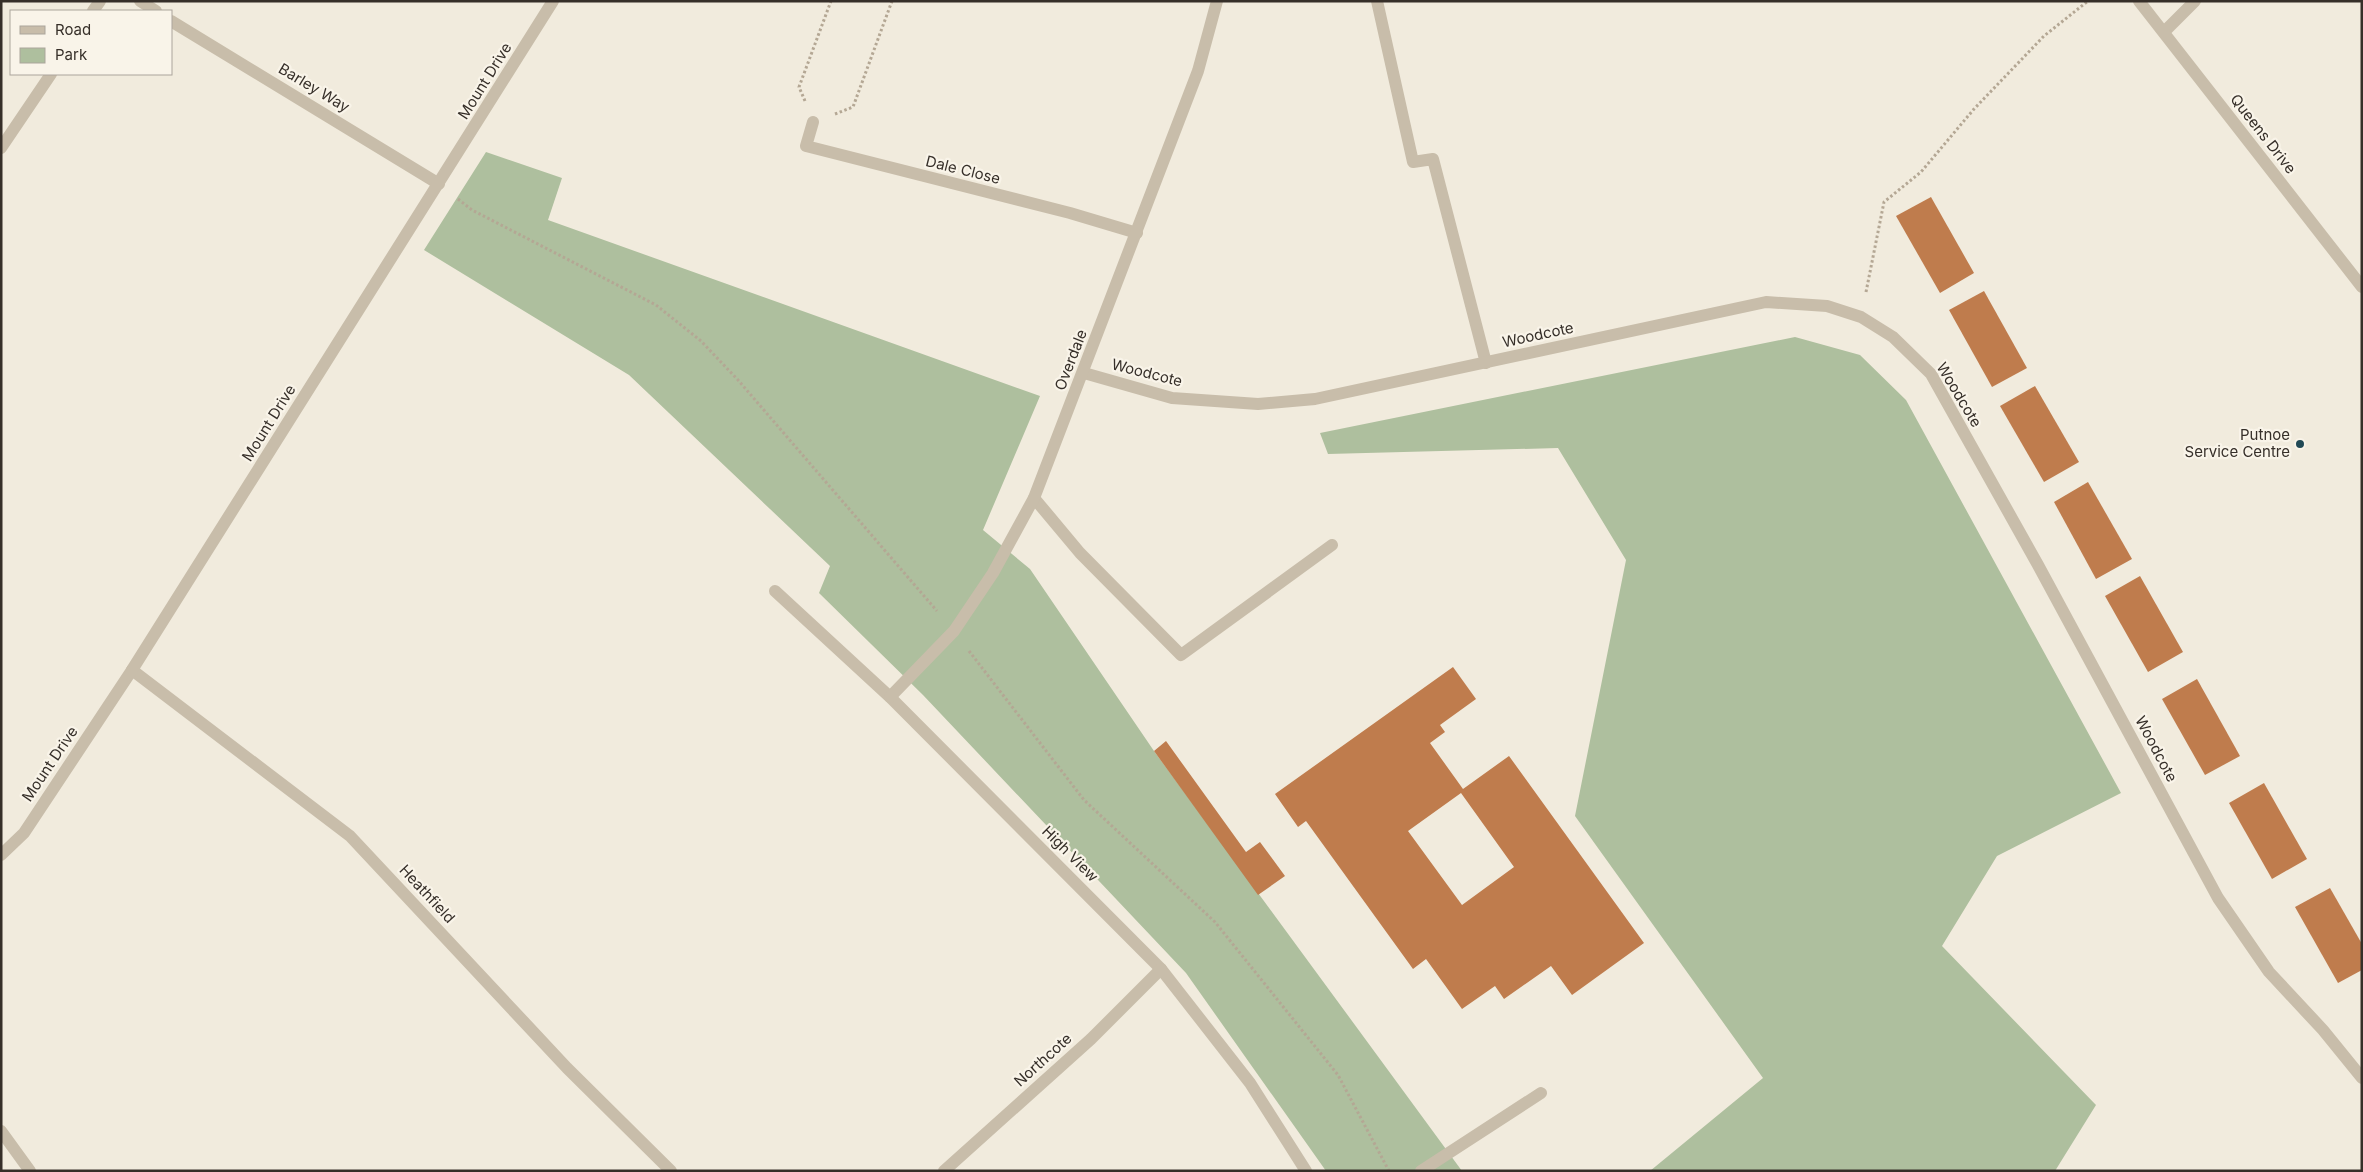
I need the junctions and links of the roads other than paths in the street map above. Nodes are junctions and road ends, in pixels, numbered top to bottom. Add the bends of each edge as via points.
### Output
1 (140, 1) edge
2 (553, 1) edge
3 (1217, 1) edge
4 (1377, 1) edge
5 (2139, 1) edge
6 (2195, 1) edge
7 (154, 10) edge
8 (172, 22) edge
9 (2164, 32) junction
10 (50, 75) edge
11 (813, 122) road end
12 (1, 148) edge
13 (439, 184) junction
14 (1137, 233) junction
15 (2362, 287) edge
16 (1486, 363) junction
17 (1084, 373) junction
18 (1034, 498) junction
19 (1332, 545) dead end
20 (775, 591) dead end
21 (132, 670) junction
22 (890, 697) junction
23 (1, 855) edge
24 (1162, 969) junction
25 (2362, 1078) edge
26 (1541, 1093) dead end
27 (1, 1131) edge
28 (30, 1171) edge
29 (671, 1171) edge
30 (944, 1171) edge
31 (1306, 1171) edge
32 (1421, 1171) edge

1 - 7 street
2 - 13 street, Mount Drive
3 - 14 street, Overdale via 1198,71
4 - 16 street via 1413,162 1433,159
5 - 9 street, Queens Drive
6 - 9 street
8 - 13 street, Barley Way
9 - 15 street, Queens Drive
10 - 12 street
11 - 14 street, Dale Close via 806,146
13 - 21 street, Mount Drive
14 - 17 street, Overdale
16 - 17 street, Woodcote via 1315,399 1258,404 1172,398
16 - 25 street, Woodcote via 1766,302 1827,306 1861,317 1894,338 1931,374 2218,898 2269,972
17 - 18 street, Overdale
18 - 19 street via 1080,553 1181,655
18 - 22 street, Overdale via 993,573 954,631
20 - 22 street, High View
21 - 23 street, Mount Drive via 24,832
21 - 29 street, Heathfield via 350,836 567,1068
22 - 24 street, High View
24 - 30 street, Northcote via 1091,1039
24 - 31 street, High View via 1250,1083
26 - 32 street
27 - 28 street

